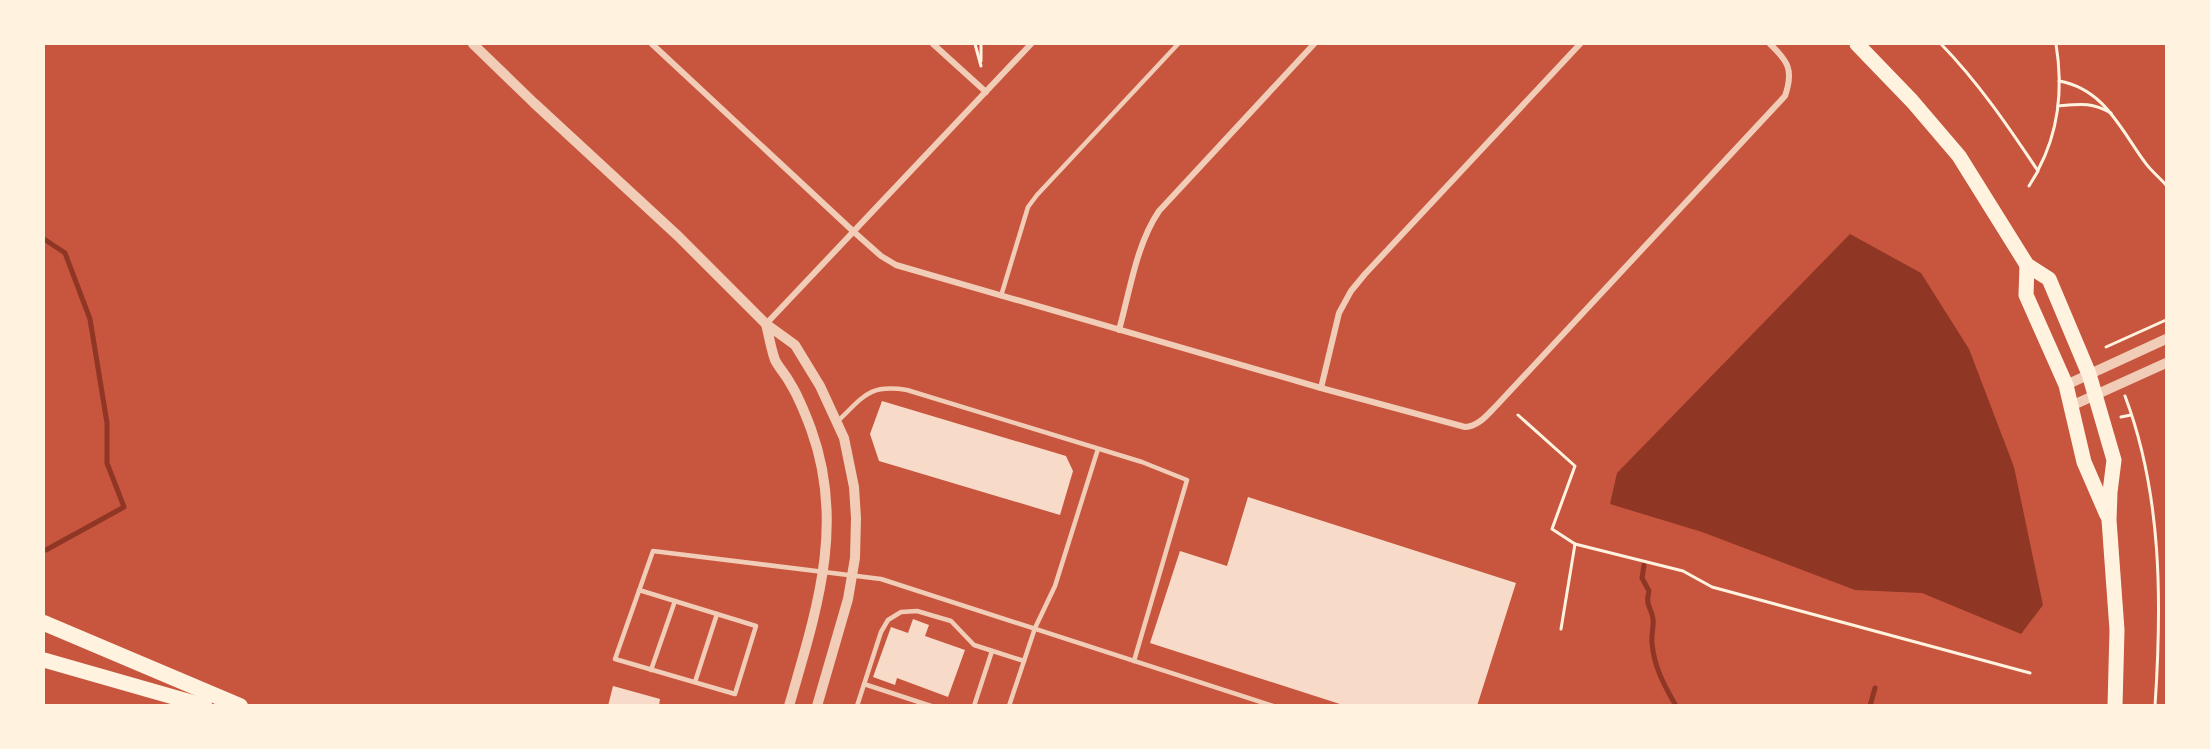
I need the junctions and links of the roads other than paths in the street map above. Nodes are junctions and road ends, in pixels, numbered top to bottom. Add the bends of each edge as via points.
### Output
1 (473, 44) edge
2 (652, 44) edge
3 (933, 44) edge
4 (1031, 44) edge
5 (1178, 44) edge
6 (1314, 44) edge
7 (1580, 44) edge
8 (1770, 44) edge
9 (1857, 44) edge
10 (987, 92) junction
11 (854, 232) junction
12 (2027, 265) junction
13 (1001, 296) junction
14 (766, 324) junction
15 (1119, 330) junction
16 (2166, 339) edge
17 (2166, 363) edge
18 (2089, 374) junction
19 (2066, 385) junction
20 (1321, 388) junction
21 (2095, 395) junction
22 (2072, 406) junction
23 (837, 422) junction
24 (1098, 448) junction
25 (2109, 520) junction
26 (824, 572) junction
27 (852, 577) junction
28 (639, 590) junction
29 (675, 601) junction
30 (717, 614) junction
31 (44, 623) edge
32 (1035, 628) junction
33 (992, 651) junction
34 (44, 660) edge
35 (1134, 660) junction
36 (1024, 661) junction
37 (651, 670) junction
38 (694, 682) junction
39 (864, 684) junction
40 (205, 705) edge
41 (240, 705) edge
42 (789, 705) edge
43 (818, 705) edge
44 (857, 705) edge
45 (931, 705) edge
46 (974, 705) edge
47 (1009, 705) edge
48 (1273, 705) edge
49 (2115, 705) edge

1 - 14 street
2 - 11 street
3 - 10 street
4 - 10 street
5 - 13 lane via 1028,207
6 - 15 street via 1149,225
7 - 20 street via 1351,291 1339,313
8 - 20 street via 1786,60 1790,72 1785,96 1481,421 1472,426 1456,426
9 - 12 main road via 1959,156
10 - 11 street
11 - 13 street via 896,265
11 - 14 street
12 - 18 main road via 2049,279
12 - 19 main road via 2026,295
13 - 15 street
14 - 23 street via 795,345
14 - 26 street via 775,359 802,406 820,461 827,513
15 - 20 street
16 - 18 street
17 - 21 street
18 - 19 street
18 - 21 main road
19 - 22 main road
21 - 22 street
21 - 25 main road via 2114,460
22 - 25 main road via 2084,462
23 - 24 lane via 865,395 888,387
23 - 27 street via 854,487 856,545
24 - 32 lane via 1058,575
24 - 35 lane via 1187,480
25 - 49 main road via 2117,630
26 - 27 lane
26 - 28 lane via 653,551
26 - 42 street
27 - 32 lane via 881,579
27 - 43 street
28 - 29 lane
28 - 37 lane via 615,659
29 - 30 lane
29 - 37 lane
30 - 38 lane
30 - 38 lane via 756,626 735,694
31 - 41 highway
32 - 35 lane
32 - 36 lane
33 - 36 lane
33 - 39 lane via 974,645 951,621 917,611 901,612 888,620 881,632
33 - 46 lane
34 - 40 main road
35 - 48 lane
36 - 47 lane
37 - 38 lane
39 - 44 lane
39 - 45 lane

